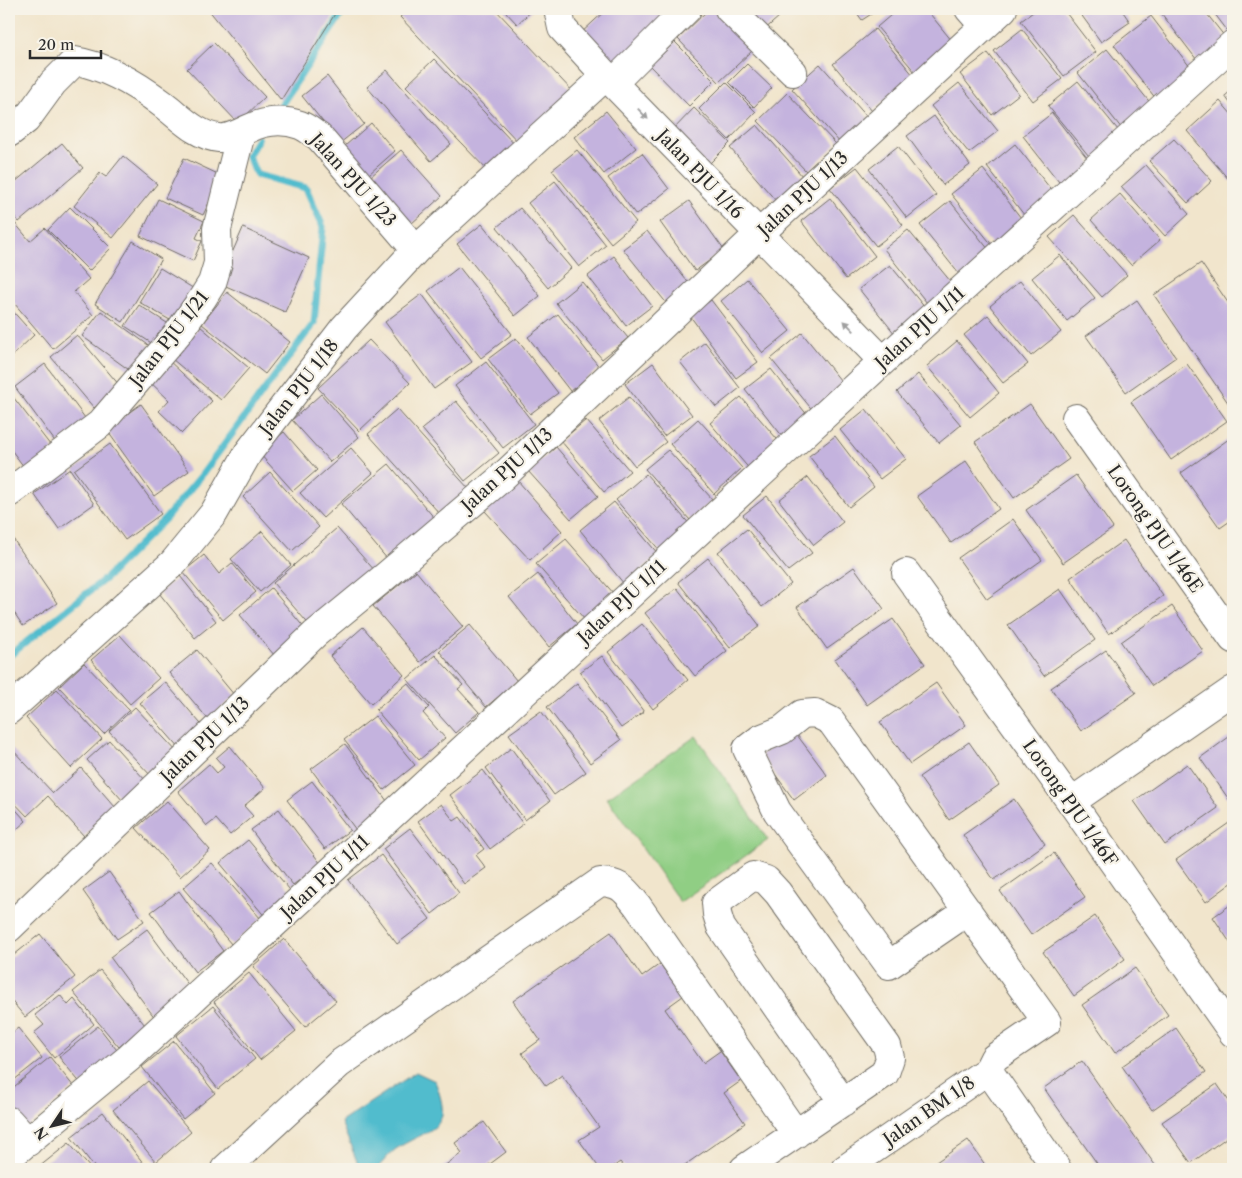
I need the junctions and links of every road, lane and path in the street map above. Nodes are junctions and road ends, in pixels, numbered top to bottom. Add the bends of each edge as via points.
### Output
1 (686, 9) edge
2 (729, 9) edge
3 (985, 14) edge
4 (560, 18) edge
5 (1233, 44) edge
6 (793, 72) dead end
7 (609, 80) junction
8 (241, 132) junction
9 (9, 133) edge
10 (759, 234) junction
11 (416, 250) junction
12 (883, 361) junction
13 (1076, 418) dead end
14 (9, 494) edge
15 (906, 573) dead end
16 (1233, 639) edge
17 (1233, 690) edge
18 (9, 710) edge
19 (1071, 802) junction
20 (968, 912) junction
21 (9, 928) edge
22 (1233, 1034) edge
23 (988, 1070) junction
24 (843, 1102) junction
25 (9, 1121) edge
26 (796, 1134) junction
27 (18, 1150) edge
28 (225, 1169) edge
29 (744, 1169) edge
30 (845, 1169) edge
31 (1056, 1169) edge

1 - 7 street, Jalan PJU 1/18
2 - 6 street
3 - 10 street, Jalan PJU 1/13
4 - 7 street, Jalan PJU 1/16
5 - 12 street, Jalan PJU 1/11
7 -> 10 street, Jalan PJU 1/16
7 - 11 street, Jalan PJU 1/18
8 - 9 street, Jalan PJU 1/23 via 220,138 199,132 162,103 109,71 76,61 53,82 26,120
8 - 11 street, Jalan PJU 1/23 via 260,123 301,125 319,138
8 - 14 street, Jalan PJU 1/21 via 217,229 218,263 202,299 178,333 100,424
12 -> 10 street, Jalan PJU 1/16
10 - 21 street, Jalan PJU 1/13 via 498,481 315,634
11 - 18 street, Jalan PJU 1/18 via 344,328 248,453 214,513 172,562
12 - 27 street, Jalan PJU 1/11 via 129,1058
13 - 16 street, Lorong PJU 1/46E
15 - 19 street, Lorong PJU 1/46F
17 - 19 street
19 - 22 street, Lorong PJU 1/46F
20 - 20 street via 889,966 777,812 747,748 782,730 802,714 815,713 831,721
20 - 23 street, Jalan BM 1/8 via 1047,1022 994,1058
23 - 30 street, Jalan BM 1/8
23 - 31 street
24 - 24 street via 721,927 716,902 753,876 766,880 778,893 887,1046 890,1058 886,1072
24 - 26 street
25 - 27 street
26 - 28 street via 637,905 614,882 600,882 339,1064
26 - 29 street

